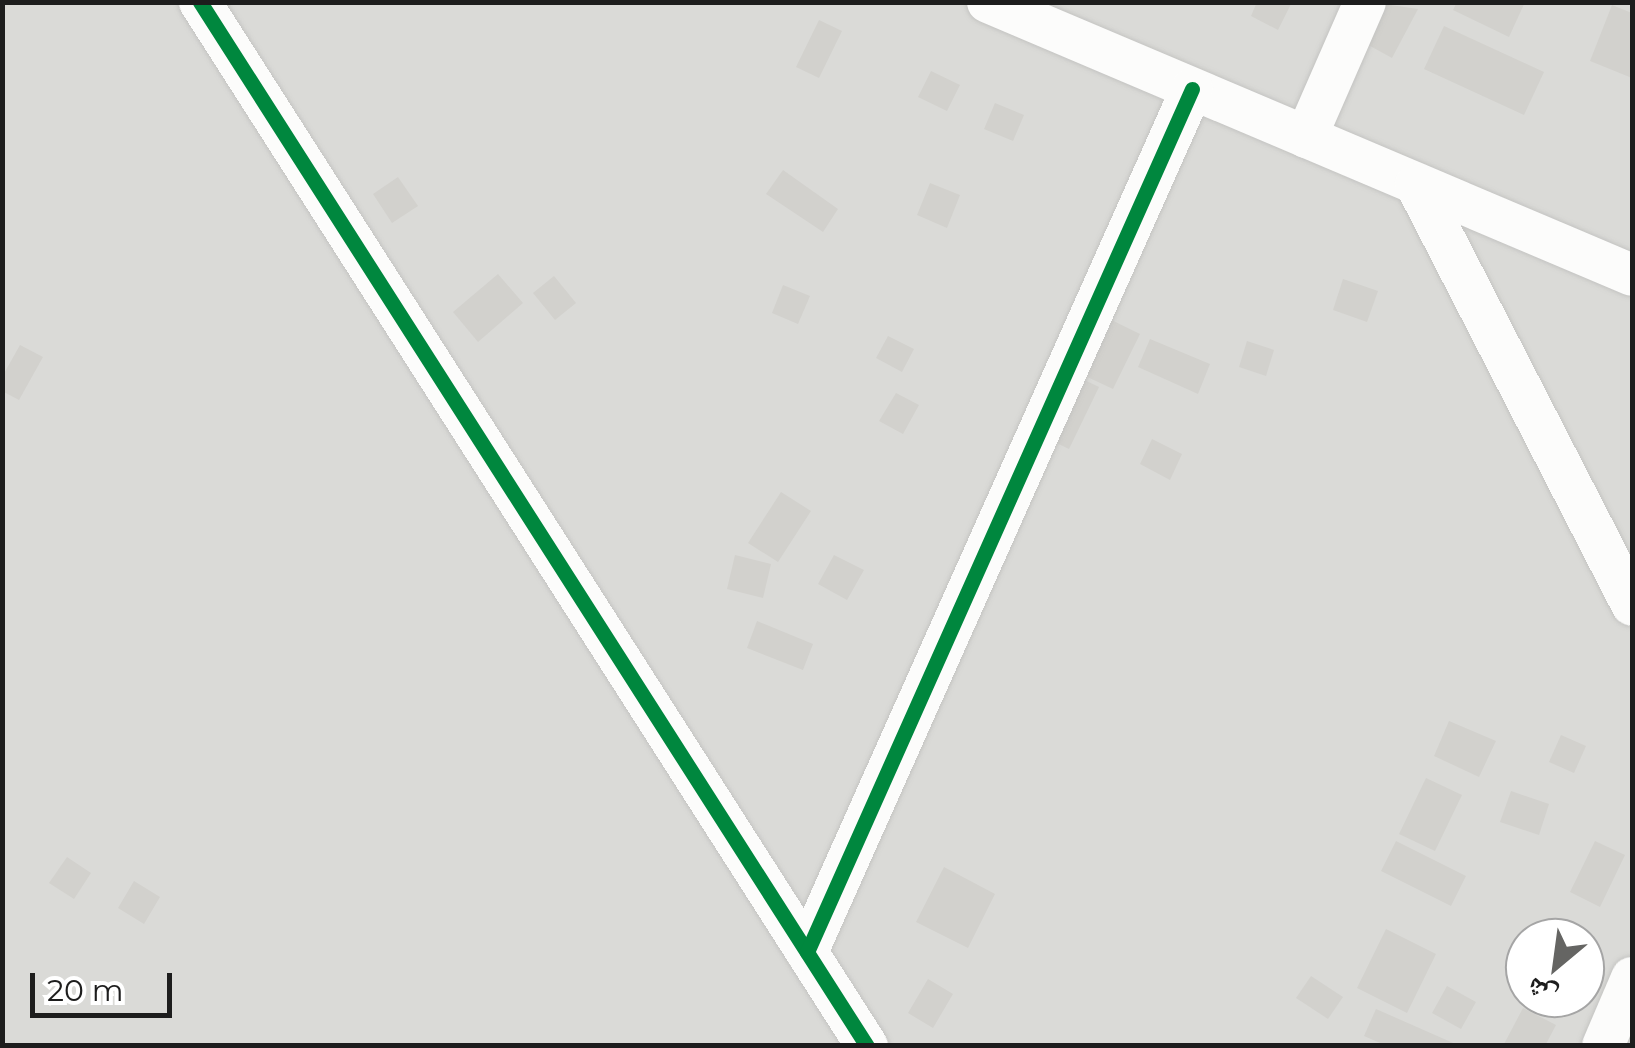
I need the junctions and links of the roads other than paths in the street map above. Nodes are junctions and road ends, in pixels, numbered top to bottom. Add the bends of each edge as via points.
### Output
1 (200, 2) edge
2 (988, 2) edge
3 (1365, 2) edge
4 (1192, 89) junction
5 (1306, 137) junction
6 (1416, 184) junction
7 (1631, 271) edge
8 (1632, 604) edge
9 (807, 952) junction
10 (1632, 978) edge
11 (867, 1046) edge
12 (1603, 1046) edge

1 - 9 street
2 - 4 street
3 - 5 street
4 - 5 street
4 - 9 street
5 - 6 street
6 - 7 street
6 - 8 street
9 - 11 street
10 - 12 street

